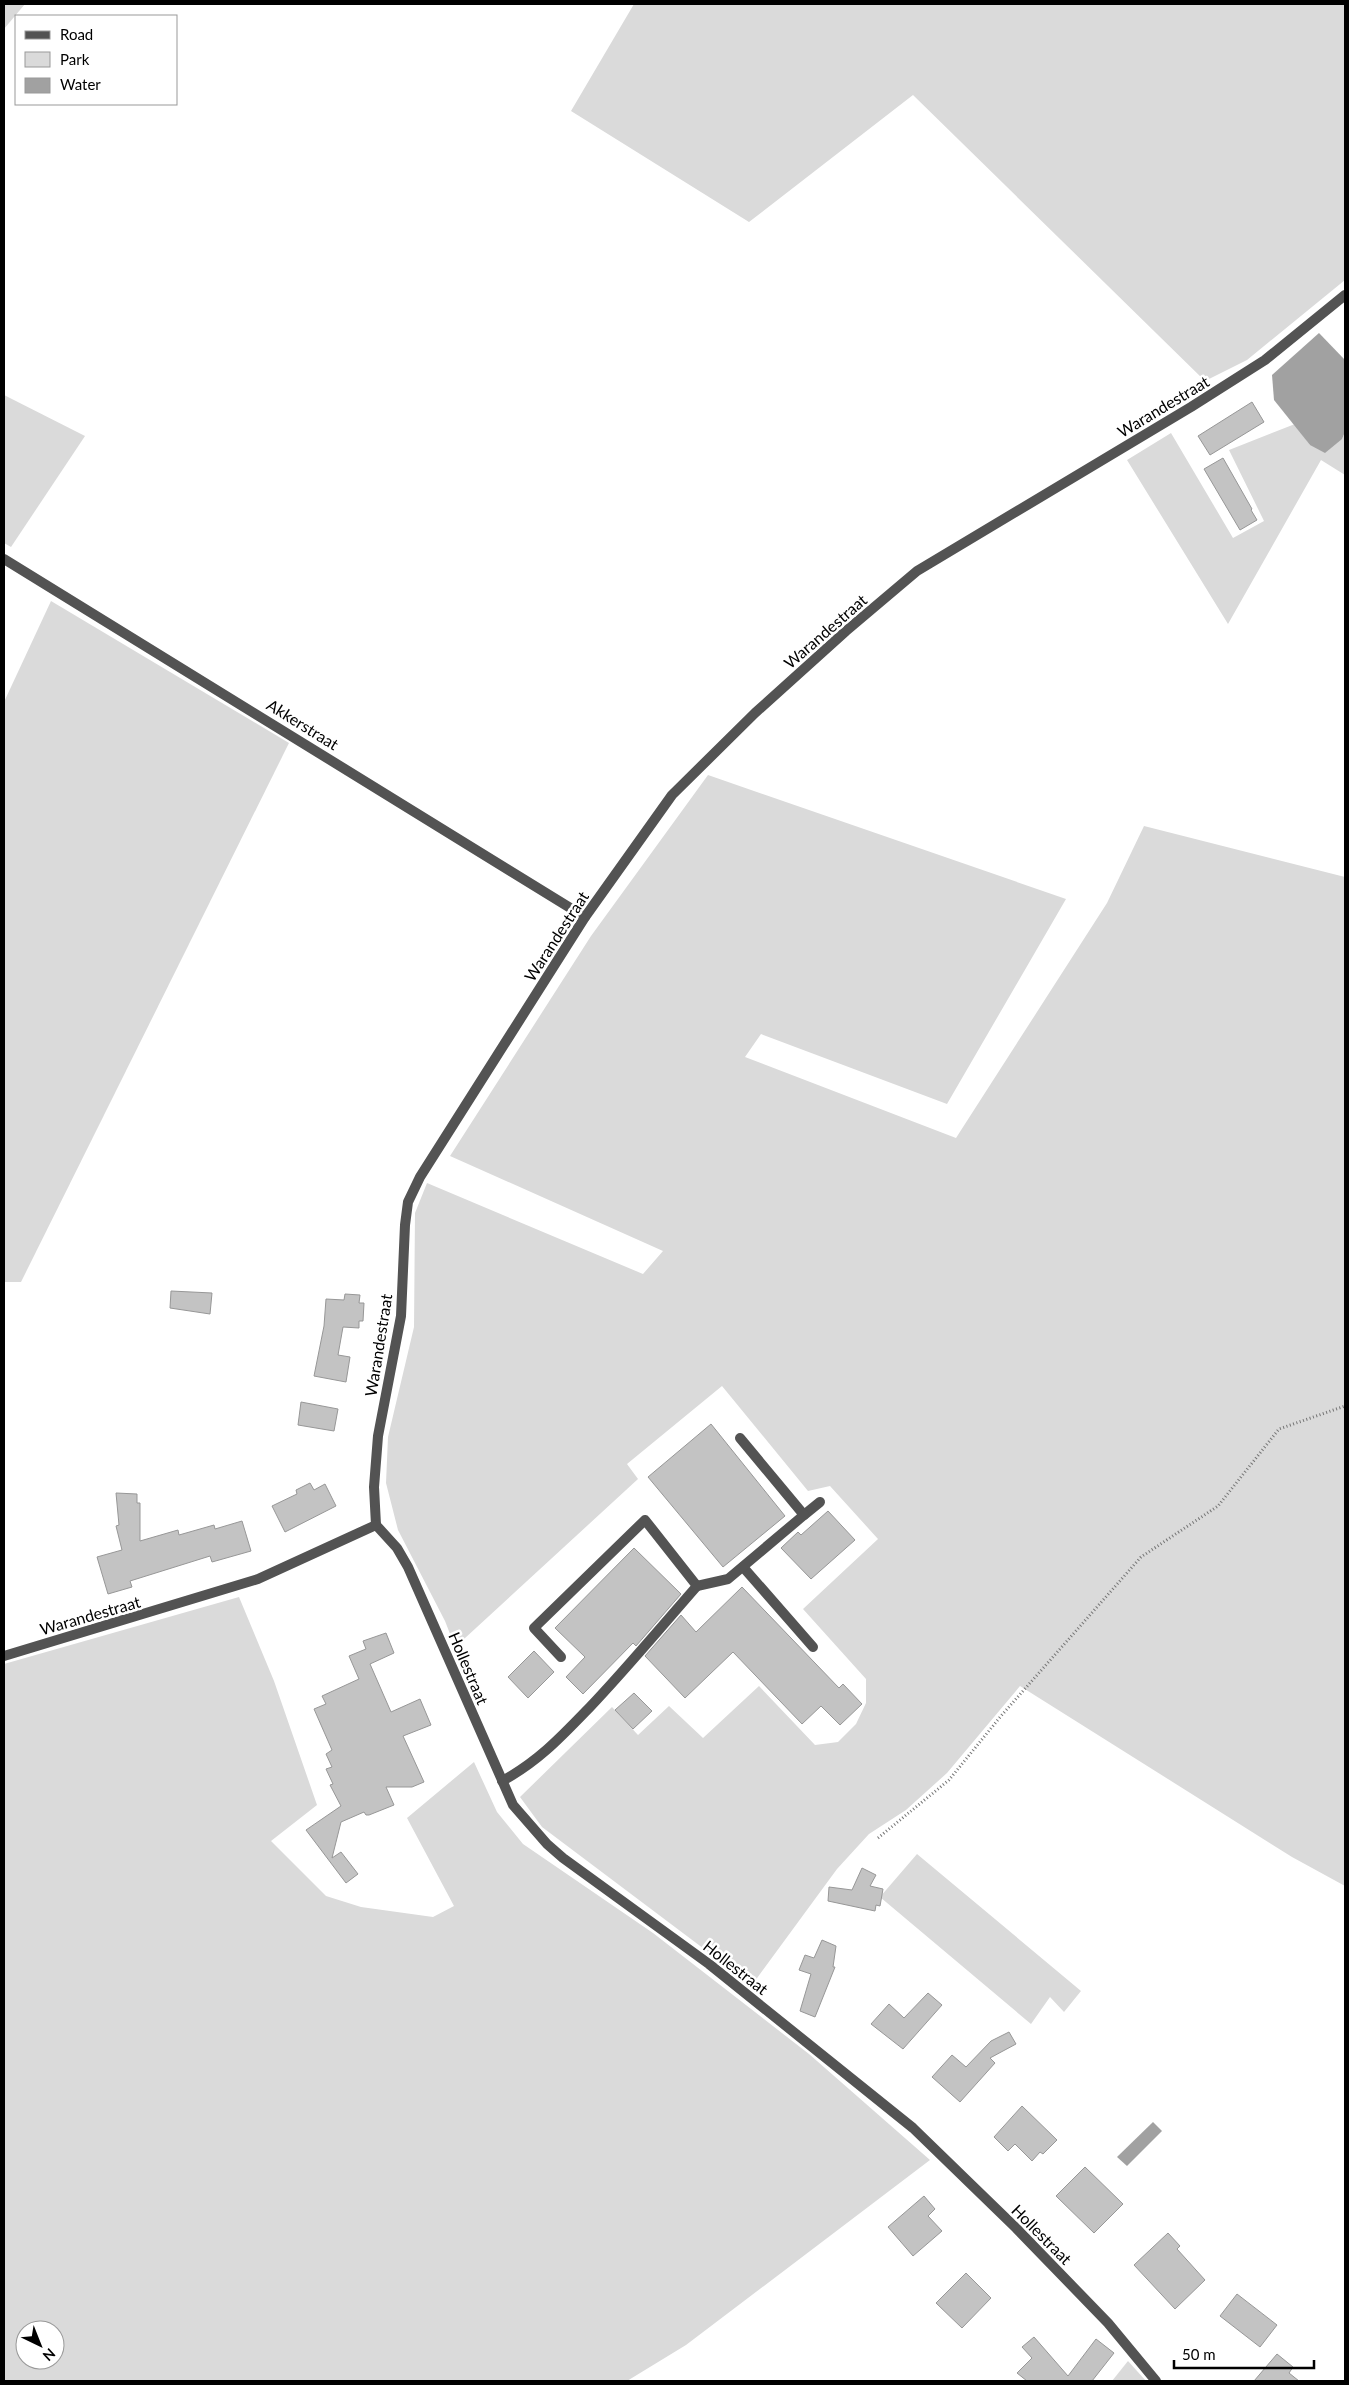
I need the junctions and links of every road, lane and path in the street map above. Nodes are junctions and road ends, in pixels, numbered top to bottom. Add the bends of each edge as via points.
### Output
1 (1345, 295) edge
2 (4, 559) edge
3 (585, 917) junction
4 (1345, 1406) edge
5 (740, 1438) dead end
6 (820, 1502) dead end
7 (804, 1515) junction
8 (376, 1525) junction
9 (743, 1567) junction
10 (697, 1586) junction
11 (813, 1647) dead end
12 (4, 1656) edge
13 (561, 1657) dead end
14 (502, 1781) junction
15 (878, 1838) dead end
16 (1156, 2381) edge

1 - 3 street, Warandestraat via 1264,360 1191,408 917,571 755,713 672,795
2 - 3 street, Akkerstraat
3 - 8 street, Warandestraat via 420,1177 408,1202 401,1316 378,1436 374,1487
4 - 15 path via 1278,1429 1218,1506 1141,1557 1000,1716 949,1780
5 - 7 street
6 - 7 street
7 - 9 street
8 - 12 street, Warandestraat via 258,1579
8 - 14 street, Hollestraat via 397,1548 408,1567
9 - 10 street via 728,1579
9 - 11 street
10 - 13 street via 645,1520 534,1628
10 - 14 street via 551,1749 524,1770
14 - 16 street, Hollestraat via 513,1806 547,1844 709,1964 913,2128 1108,2323

